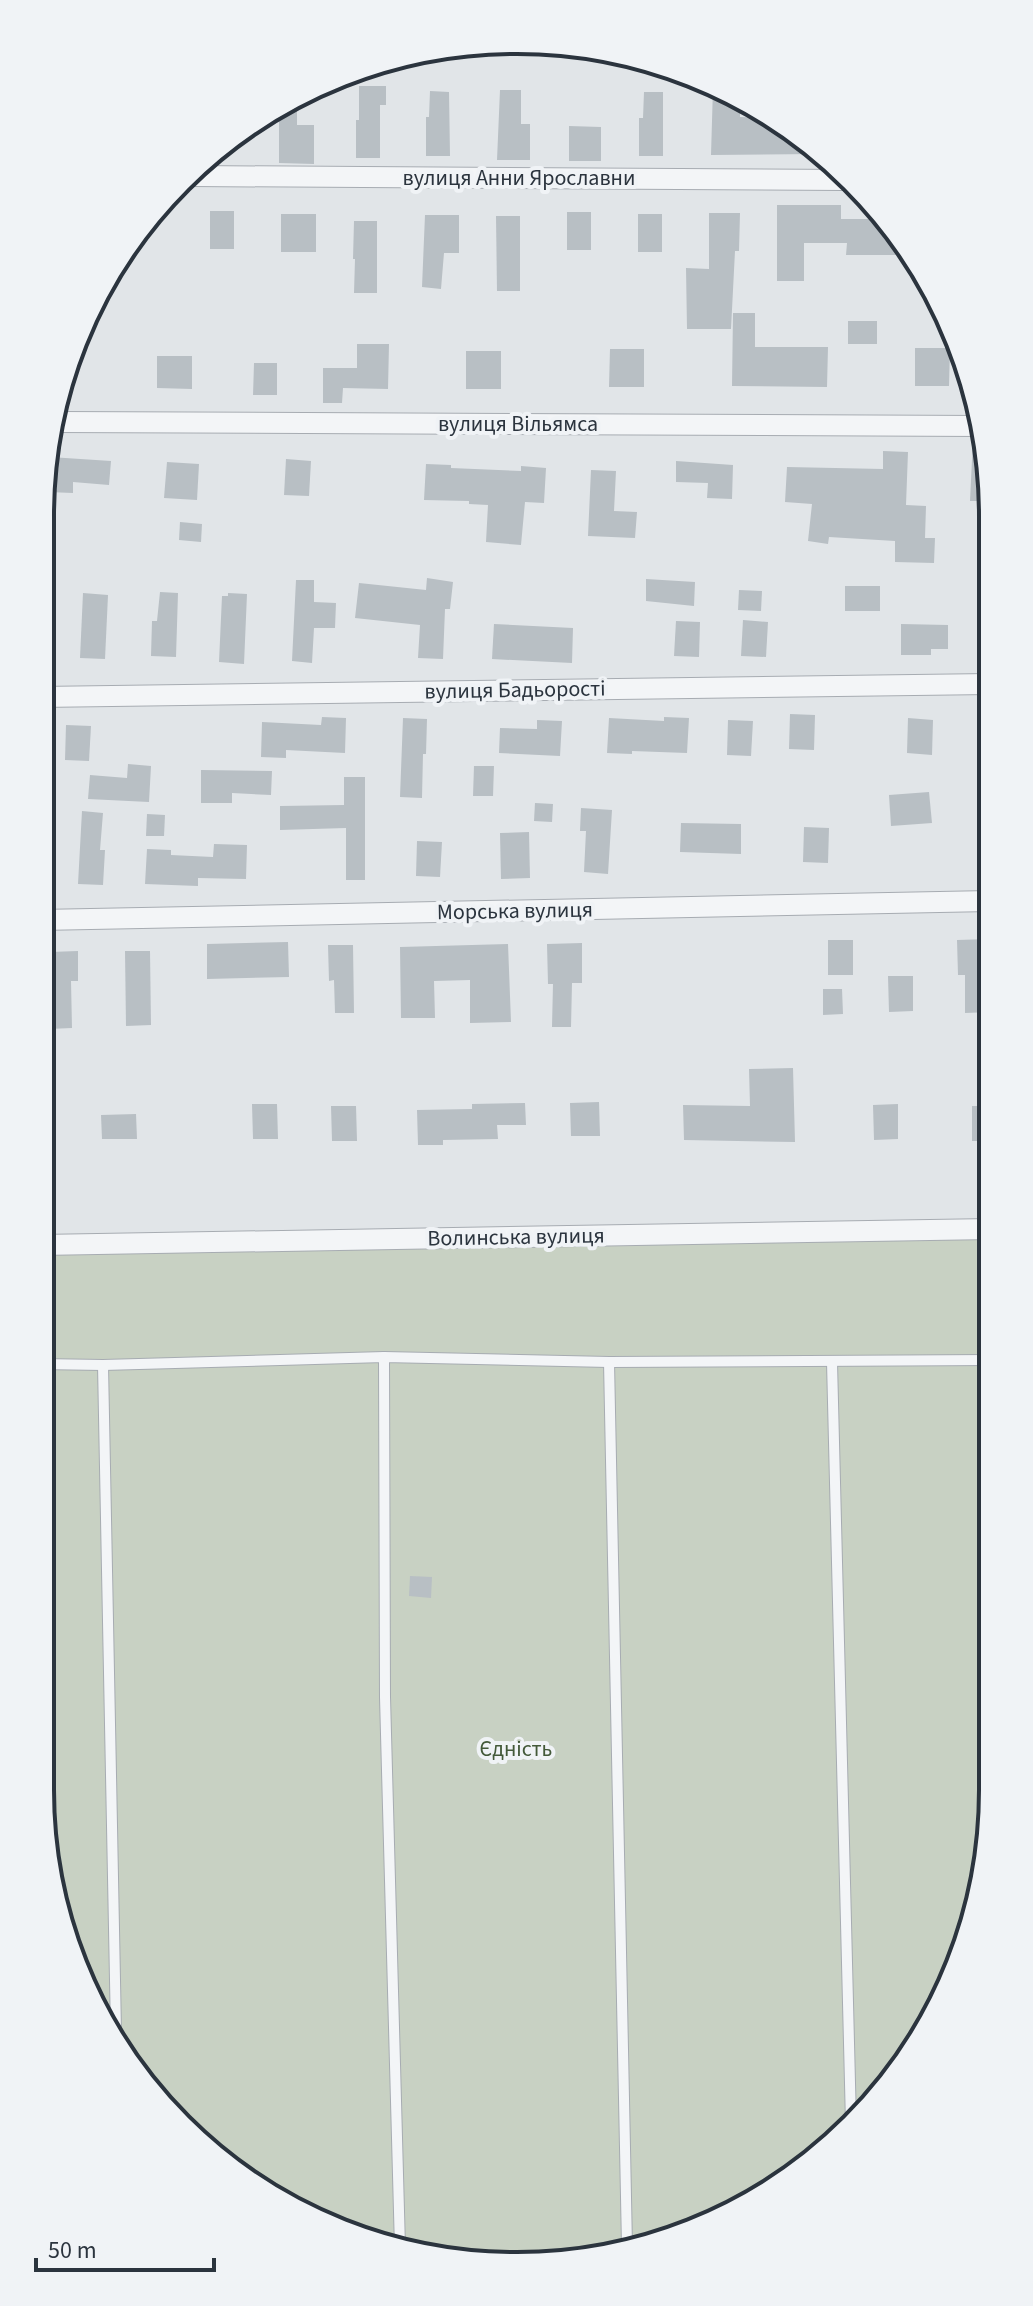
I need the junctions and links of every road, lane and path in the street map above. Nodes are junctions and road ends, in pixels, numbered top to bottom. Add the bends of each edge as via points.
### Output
1 (204, 176) edge
2 (834, 180) edge
3 (64, 422) edge
4 (970, 426) edge
5 (979, 684) edge
6 (54, 697) edge
7 (979, 901) edge
8 (54, 920) edge
9 (979, 1229) edge
10 (54, 1245) edge
11 (384, 1357) junction
12 (979, 1360) edge
13 (609, 1362) junction
14 (832, 1362) junction
15 (54, 1364) edge
16 (103, 1365) junction
17 (116, 2021) edge
18 (851, 2109) edge
19 (400, 2237) edge
20 (627, 2238) edge

1 - 2 street, вулиця Анни Ярославни
3 - 4 street, вулиця Вільямса
5 - 6 street, вулиця Бадьорості
7 - 8 street, Морська вулиця
9 - 10 street, Волинська вулиця
11 - 13 lane
11 - 16 lane
11 - 19 lane via 385,1697
12 - 14 lane
13 - 14 lane
13 - 20 lane
14 - 18 lane
15 - 16 lane
16 - 17 lane

